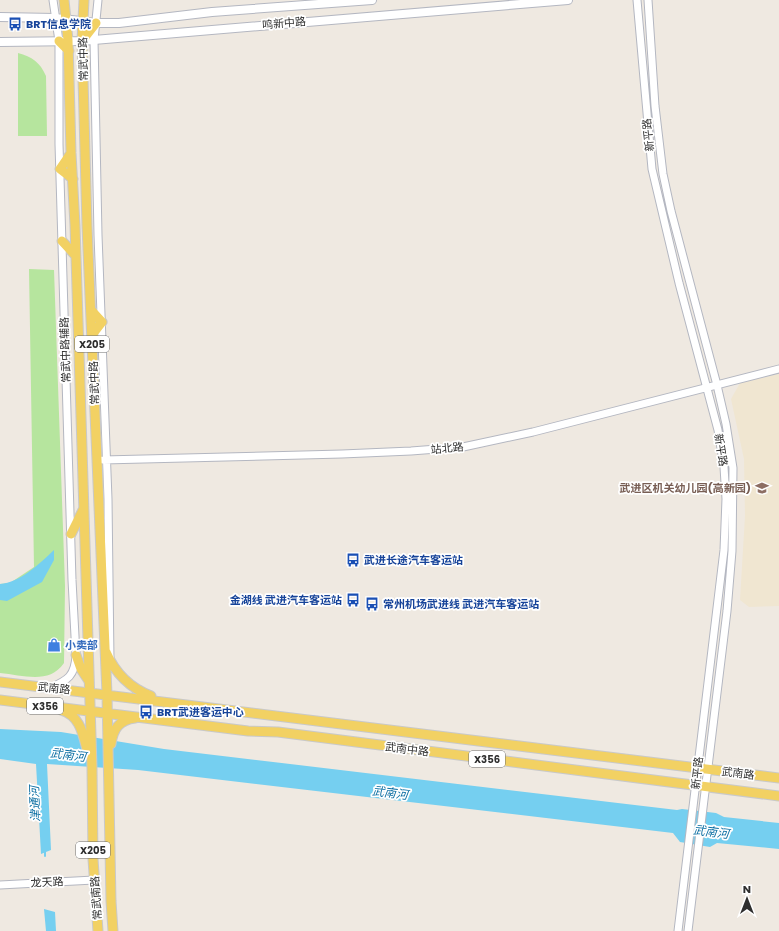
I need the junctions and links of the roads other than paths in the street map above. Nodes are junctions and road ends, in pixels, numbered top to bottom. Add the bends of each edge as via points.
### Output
1 (53, 0) edge
2 (64, 0) edge
3 (84, 0) edge
4 (98, 0) edge
5 (372, 0) edge
6 (568, 0) edge
7 (637, 0) edge
8 (648, 0) edge
9 (0, 17) edge
10 (55, 18) junction
11 (66, 20) junction
12 (83, 22) junction
13 (96, 23) junction
14 (68, 40) junction
15 (94, 40) junction
16 (82, 41) junction
17 (0, 42) edge
18 (59, 42) junction
19 (69, 51) junction
20 (71, 153) junction
21 (60, 169) junction
22 (73, 179) junction
23 (62, 241) junction
24 (76, 256) junction
25 (91, 310) junction
26 (102, 322) junction
27 (92, 335) junction
28 (779, 368) edge
29 (717, 385) junction
30 (706, 387) junction
31 (102, 460) junction
32 (84, 509) junction
33 (71, 534) junction
34 (104, 647) junction
35 (76, 655) junction
36 (110, 660) junction
37 (89, 681) junction
38 (0, 682) edge
39 (50, 688) junction
40 (90, 692) junction
41 (107, 694) junction
42 (0, 700) edge
43 (169, 702) junction
44 (40, 705) junction
45 (90, 711) junction
46 (107, 713) junction
47 (141, 717) junction
48 (87, 731) junction
49 (110, 734) junction
50 (697, 768) junction
51 (708, 769) junction
52 (779, 778) edge
53 (696, 786) junction
54 (706, 788) junction
55 (779, 796) edge
56 (94, 880) junction
57 (0, 885) edge
58 (98, 931) edge
59 (113, 931) edge
60 (678, 931) edge
61 (688, 931) edge

1 - 10 street, 常武中路辅路
2 - 11 main road, 常武中路 / X205
3 - 12 main road, 常武中路 / X205
4 - 13 street
5 - 13 main road, 鸣新中路 via 212,12 119,24
6 - 15 main road, 鸣新中路
7 - 30 street, 新平路 via 652,169
8 - 29 street, 新平路 via 655,106 663,174
9 - 10 main road, 鸣新中路
10 - 11 main road, 鸣新中路
10 - 18 street, 常武中路辅路
11 - 12 main road, 鸣新中路
11 - 14 main road, 常武中路 / X205
12 - 13 main road, 鸣新中路
12 - 16 main road, 常武中路 / X205
13 - 15 street
13 - 16 main road
14 - 16 main road, 鸣新中路
14 - 18 main road, 鸣新中路
14 - 19 main road, 常武中路 / X205
15 - 16 main road, 鸣新中路
15 - 26 street
16 - 25 main road, 常武中路 / X205
17 - 18 main road, 鸣新中路
18 - 19 main road
18 - 21 street, 常武中路辅路
19 - 20 main road, 常武中路 / X205
20 - 21 main road
20 - 22 main road, 常武中路 / X205
21 - 22 main road
21 - 23 street, 常武中路辅路
22 - 24 main road, 常武中路 / X205
23 - 24 main road
23 - 33 street, 常武中路辅路
24 - 32 main road, 常武中路 / X205
25 - 26 main road
25 - 27 main road, 常武中路 / X205
26 - 27 main road
26 - 31 street
27 - 31 main road, 常武中路 / X205
28 - 29 street, 站北路
29 - 30 street, 站北路
29 - 51 street, 新平路 via 733,468 732,551
30 - 31 street, 站北路 via 533,432 463,447 410,452
30 - 50 street, 新平路 via 718,430 724,467 725,537
31 - 34 main road, 常武中路 / X205
31 - 36 street
32 - 33 main road
32 - 37 main road, 常武中路 / X205
33 - 35 street, 常武中路辅路
34 - 36 main road
34 - 41 main road, 常武中路 / X205
35 - 37 main road
35 - 39 street, 常武中路辅路 via 72,675
36 - 41 street
36 - 43 main road via 128,684 141,692
37 - 40 main road, 常武中路 / X205
38 - 39 main road, 武南路 / X356
39 - 40 main road, 武南路 / X356
40 - 41 main road, 武南路 / X356
40 - 45 main road, X205
41 - 43 main road, 武南中路 / X356
41 - 46 main road, X205
42 - 44 main road, 武南路 / X356
43 - 50 main road, 武南中路 / X356
44 - 45 main road, 武南路 / X356
44 - 48 main road via 69,712
45 - 46 main road, 武南路 / X356
45 - 48 main road, X205
46 - 47 main road, 武南中路 / X356
46 - 49 main road, X205
47 - 49 main road via 127,719 118,724
47 - 53 main road, 武南中路 / X356 via 248,731 278,732
48 - 56 main road, 常武南路 / X205 via 92,768
49 - 59 main road, 常武南路 / X205 via 108,771
50 - 51 main road, 武南路 / X356
50 - 53 street, 新平路
51 - 52 main road, 武南路 / X356
51 - 54 street, 新平路
53 - 54 main road, 武南中路 / X356
53 - 60 street, 新平路
54 - 55 main road, 武南路 / X356
54 - 61 street, 新平路
56 - 57 street, 龙天路
56 - 58 main road, 常武南路 / X205

